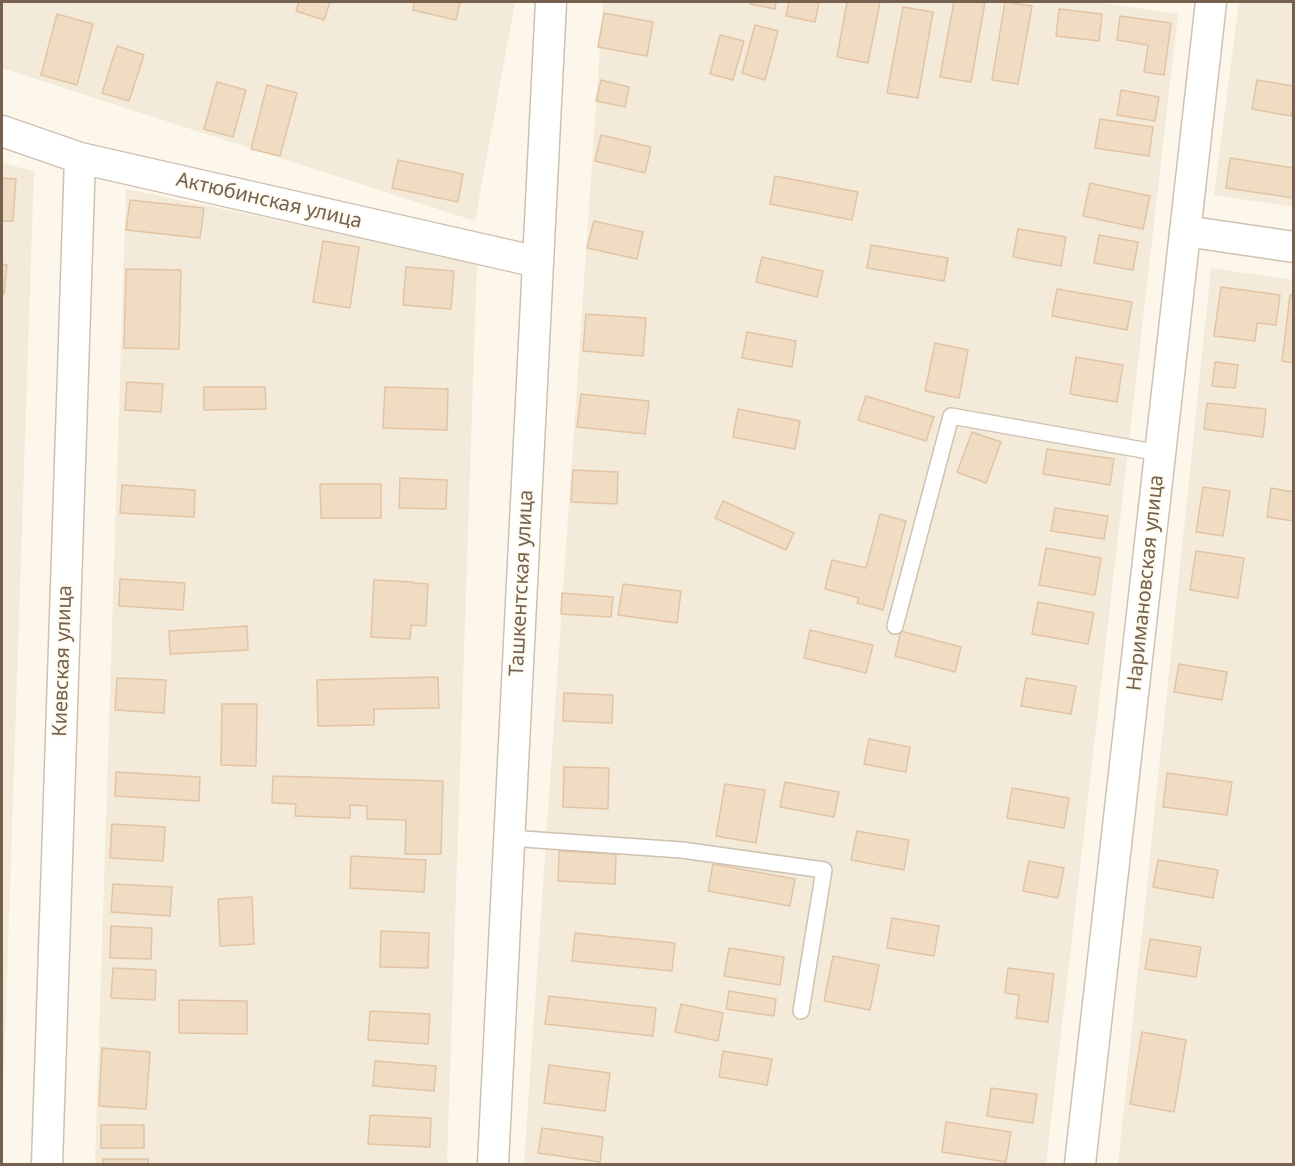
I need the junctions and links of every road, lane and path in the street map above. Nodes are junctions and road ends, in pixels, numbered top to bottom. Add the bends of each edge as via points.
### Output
1 (551, 2) edge
2 (1211, 2) edge
3 (2, 131) edge
4 (80, 159) junction
5 (1185, 231) junction
6 (1293, 248) edge
7 (538, 262) junction
8 (1160, 453) junction
9 (895, 626) dead end
10 (509, 838) junction
11 (801, 1011) dead end
12 (46, 1164) edge
13 (493, 1164) edge
14 (1080, 1164) edge

1 - 7 street, Ташкентская улица
2 - 5 street, Наримановская улица
3 - 4 street, Актюбинская улица
4 - 7 street, Актюбинская улица
4 - 12 street, Киевская улица
5 - 6 street
5 - 8 street, Наримановская улица
7 - 10 street, Ташкентская улица
8 - 9 lane via 951,416
8 - 14 street, Наримановская улица
10 - 11 lane via 682,850 824,870
10 - 13 street, Ташкентская улица

